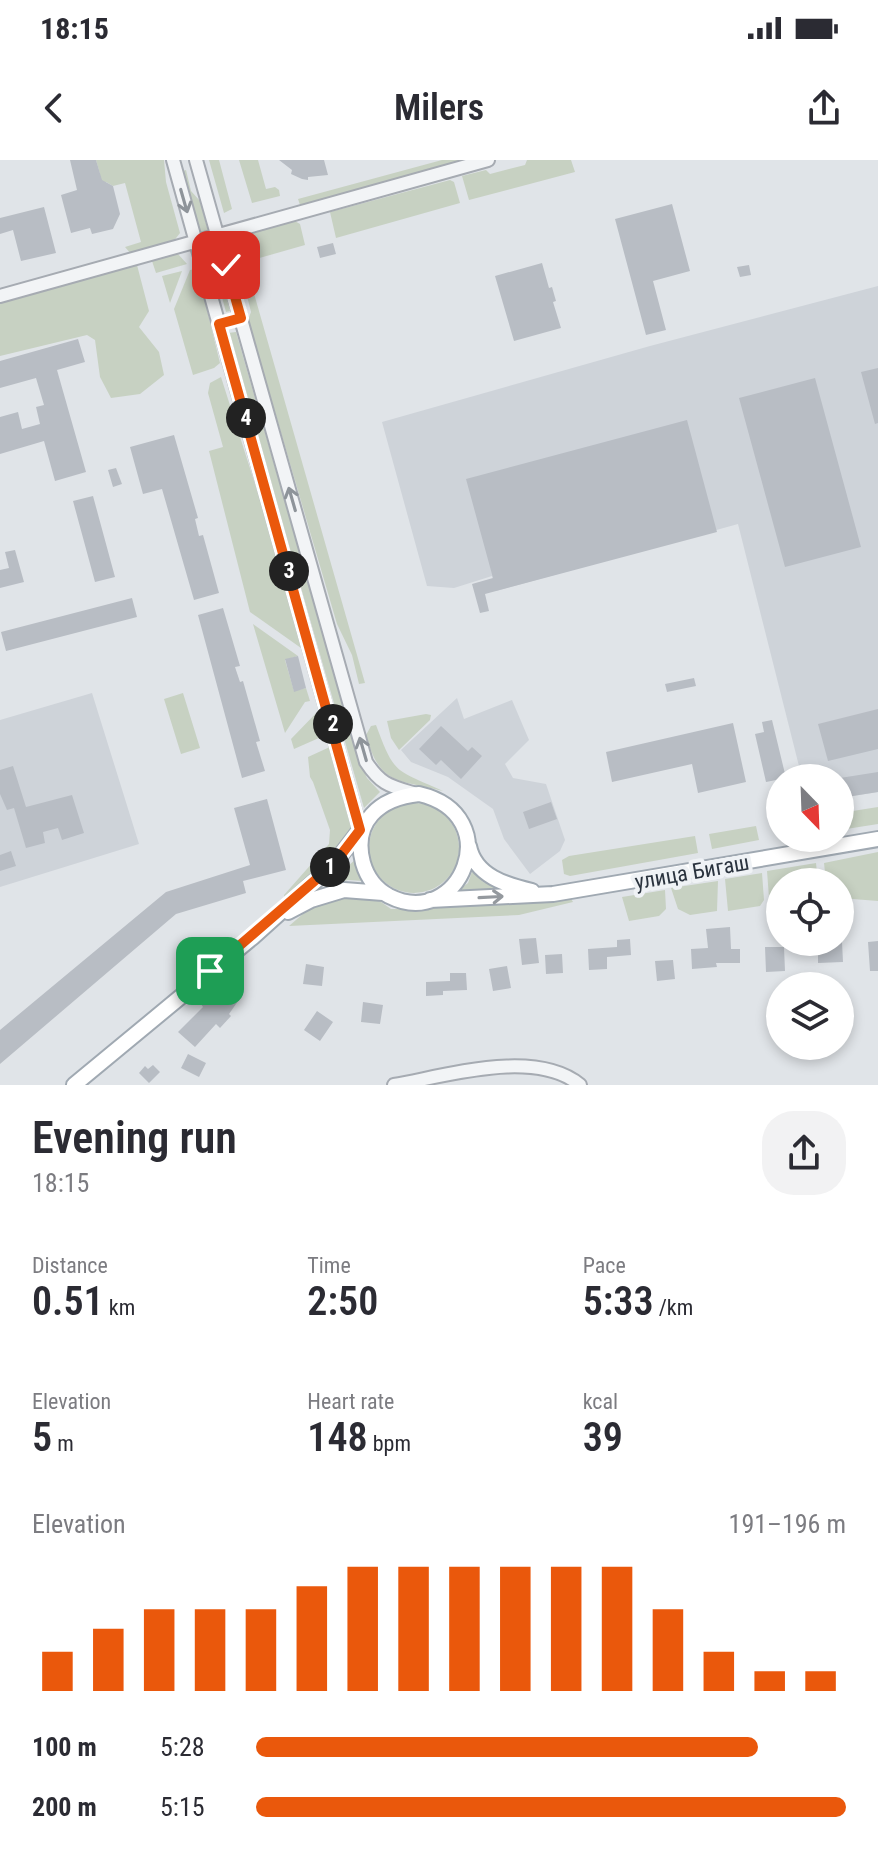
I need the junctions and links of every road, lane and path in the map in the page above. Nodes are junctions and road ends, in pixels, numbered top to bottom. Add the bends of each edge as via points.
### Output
1 (193, 160) edge
2 (488, 160) edge
3 (174, 162) edge
4 (218, 235) junction
5 (196, 241) junction
6 (0, 296) edge
7 (241, 318) junction
8 (219, 324) junction
9 (419, 794) junction
10 (360, 830) junction
11 (466, 831) junction
12 (878, 839) edge
13 (383, 893) junction
14 (553, 894) junction
15 (430, 900) junction
16 (258, 932) junction
17 (74, 1085) edge
18 (394, 1085) edge
19 (580, 1085) edge

1 - 3 street
1 - 4 street
2 - 4 street
3 -> 5 street
4 - 5 street
4 - 7 street
5 - 6 street
5 - 8 street
7 - 8 street
9 -> 7 street via 389,786 366,762
8 - 10 street
9 - 10 main road via 384,804
9 - 11 main road via 448,806
10 - 13 main road via 365,870
10 - 16 main road via 334,864
11 - 14 main road, улица Бигаш via 471,853 489,876
11 - 15 main road via 467,863 460,879
12 - 14 main road, улица Бигаш
13 - 15 main road via 413,903
13 - 16 main road via 327,894
15 -> 14 main road, улица Бигаш
16 - 17 main road
18 - 19 street via 494,1066 545,1069 570,1076

